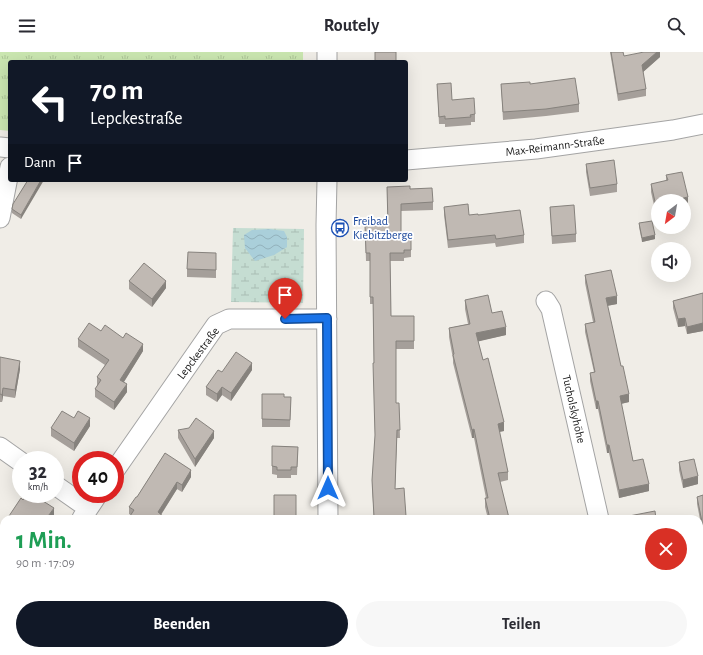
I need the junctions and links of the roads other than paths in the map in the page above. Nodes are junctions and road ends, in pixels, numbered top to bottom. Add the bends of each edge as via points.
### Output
1 (703, 124) edge
2 (408, 160) edge
3 (8, 177) edge
4 (327, 182) edge
5 (0, 218) edge
6 (546, 301) dead end
7 (327, 318) junction
8 (0, 447) edge
9 (12, 456) edge
10 (124, 457) edge
11 (64, 491) edge
12 (89, 507) edge
13 (328, 515) edge
14 (598, 515) edge

1 - 2 street, Max-Reimann-Straße via 536,149
3 - 5 street
4 - 7 street
6 - 14 street, Tucholskyhöhe via 551,309
7 - 10 street, Lepckestraße via 229,319 216,325
7 - 13 street
8 - 9 street
11 - 12 street

